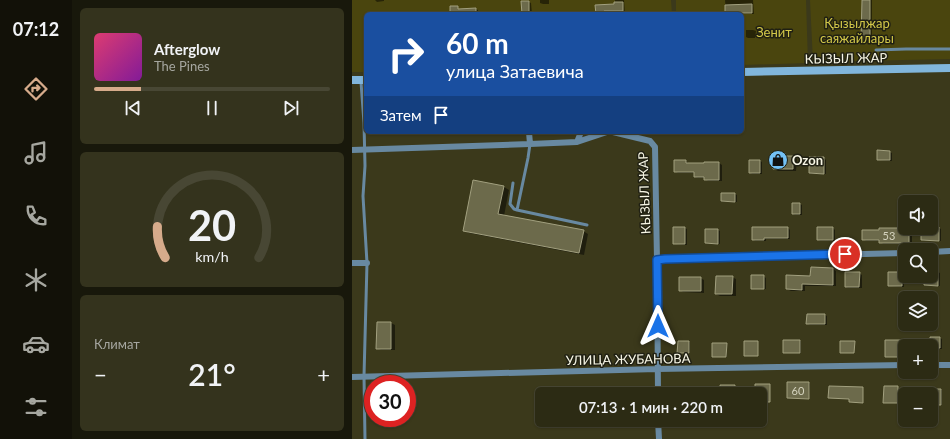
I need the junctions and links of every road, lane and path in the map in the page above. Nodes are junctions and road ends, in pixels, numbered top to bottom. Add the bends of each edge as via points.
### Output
1 (950, 49) edge
2 (876, 50) dead end
3 (950, 68) edge
4 (744, 72) edge
5 (352, 80) edge
6 (363, 80) edge
7 (530, 134) edge
8 (580, 134) edge
9 (601, 134) edge
10 (621, 134) edge
11 (578, 142) junction
12 (530, 144) junction
13 (352, 150) edge
14 (364, 150) junction
15 (513, 183) dead end
16 (517, 210) junction
17 (587, 225) dead end
18 (938, 252) edge
19 (950, 252) edge
20 (898, 253) edge
21 (657, 260) junction
22 (352, 263) edge
23 (367, 263) junction
24 (898, 365) edge
25 (938, 365) edge
26 (950, 365) edge
27 (657, 369) junction
28 (364, 375) edge
29 (406, 375) edge
30 (352, 376) edge
31 (364, 376) edge
32 (658, 387) edge
33 (365, 427) edge
34 (658, 427) edge
35 (365, 439) edge
36 (659, 439) edge

1 - 2 lane
3 - 4 main road, КЫЗЫЛ ЖАР
5 - 6 main road
6 - 14 lane
7 - 12 street
8 - 11 street
9 - 11 street
10 - 21 street, КЫЗЫЛ ЖАР via 650,141 655,147
11 - 12 street
12 - 14 street
12 - 16 lane
13 - 14 street
14 - 23 lane via 363,196
15 - 16 lane via 510,204
16 - 17 lane
18 - 19 street
20 - 21 street
21 - 27 street, КЫЗЫЛ ЖАР
22 - 23 street
23 - 28 lane
24 - 27 street, УЛИЦА ЖУБАНОВА
25 - 26 street
27 - 29 street, УЛИЦА ЖУБАНОВА
27 - 32 street, КЫЗЫЛ ЖАР
30 - 31 street, УЛИЦА ЖУБАНОВА
33 - 35 lane
34 - 36 street

